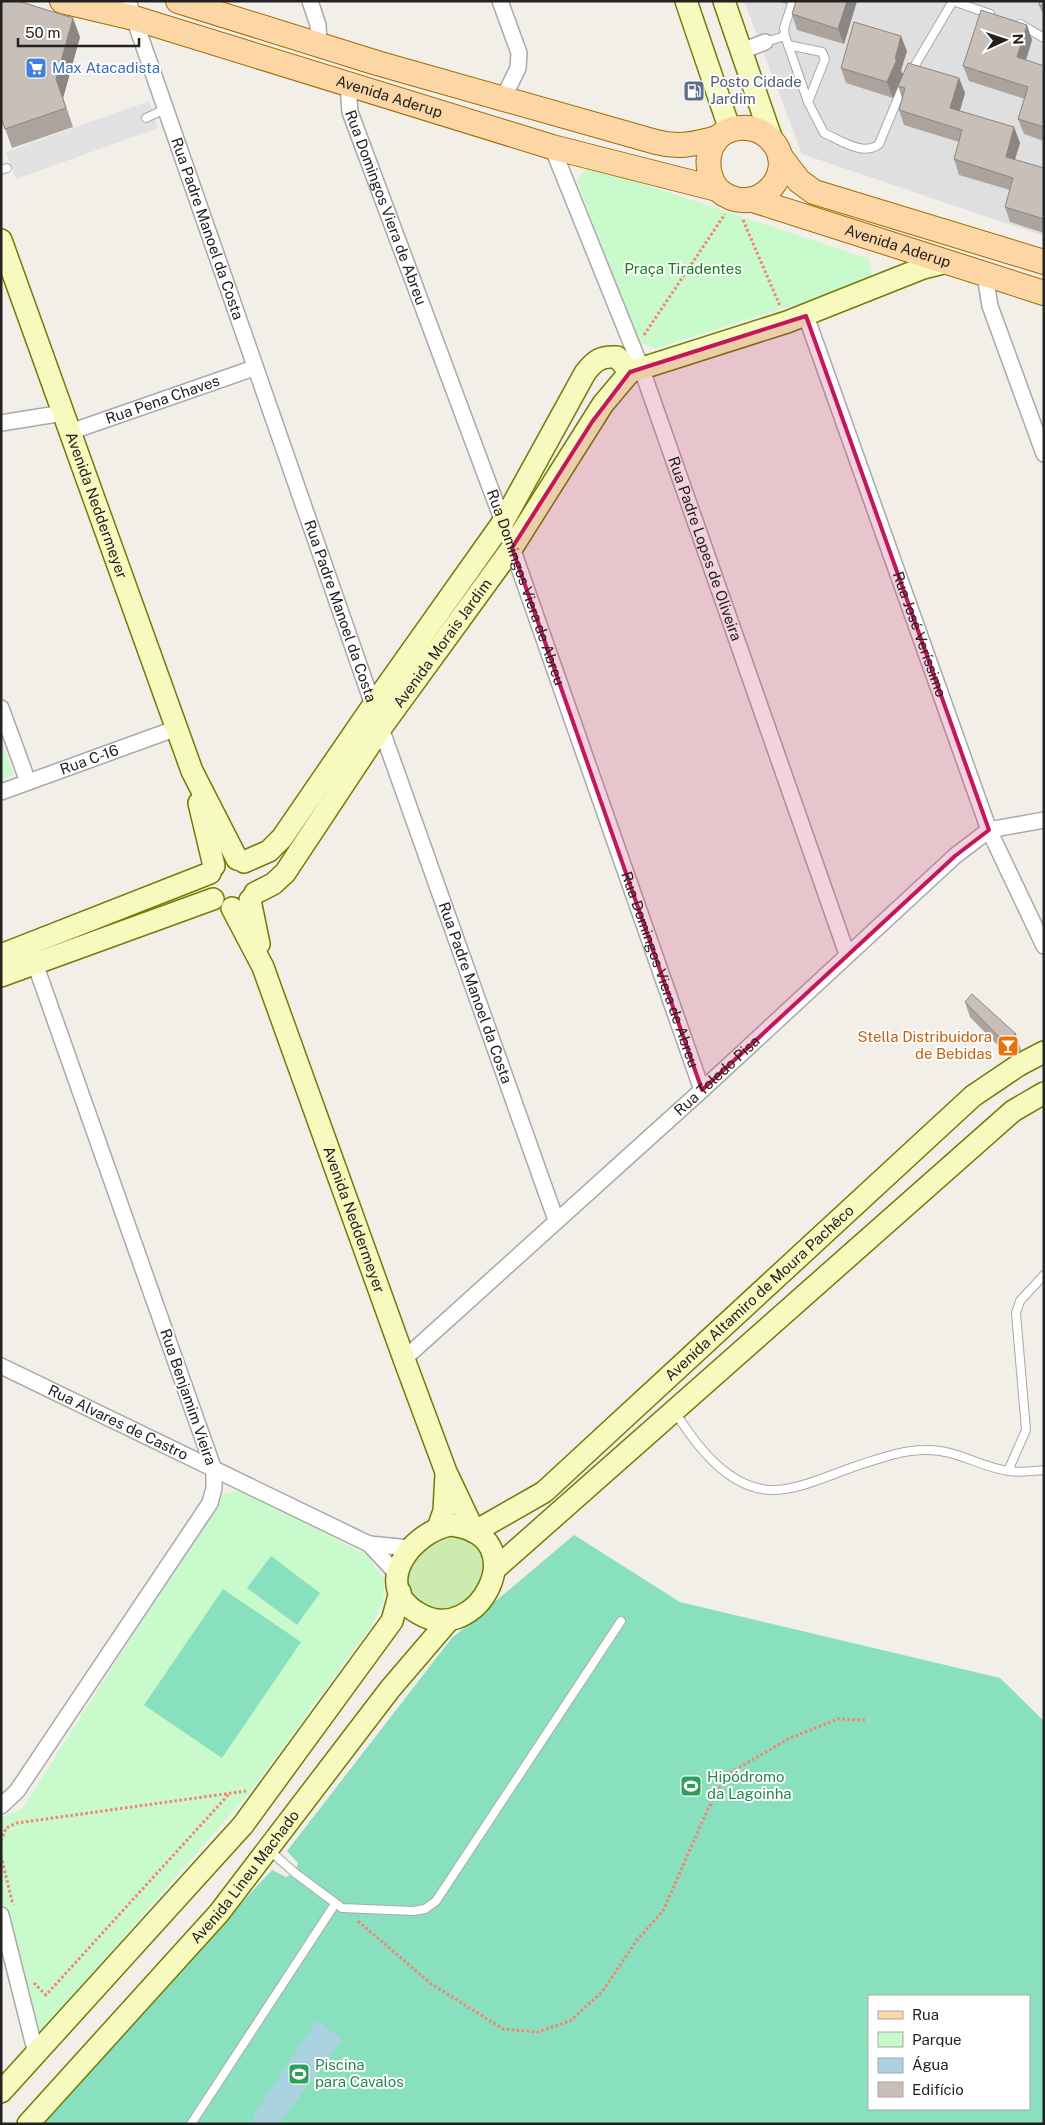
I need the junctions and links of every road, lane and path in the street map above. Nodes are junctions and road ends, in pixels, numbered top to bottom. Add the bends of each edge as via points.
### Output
1 (62, 1) edge
2 (178, 1) edge
3 (310, 1) edge
4 (500, 1) edge
5 (686, 1) edge
6 (724, 1) edge
7 (793, 1) edge
8 (131, 10) edge
9 (996, 16) edge
10 (1013, 22) edge
11 (784, 36) junction
12 (1044, 38) edge
13 (765, 42) joint
14 (319, 44) junction
15 (788, 45) junction
16 (742, 51) junction
17 (378, 63) junction
18 (281, 64) junction
19 (348, 85) junction
20 (503, 99) junction
21 (808, 102) junction
22 (165, 108) junction
23 (146, 118) dead end
24 (724, 134) junction
25 (552, 147) junction
26 (776, 148) junction
27 (735, 196) junction
28 (1, 240) edge
29 (948, 262) junction
30 (1044, 262) edge
31 (984, 275) junction
32 (1044, 293) edge
33 (797, 319) junction
34 (634, 349) junction
35 (254, 368) junction
36 (631, 375) junction
37 (1, 422) edge
38 (67, 422) junction
39 (1044, 454) edge
40 (503, 522) junction
41 (512, 548) junction
42 (374, 704) junction
43 (1, 708) edge
44 (177, 728) junction
45 (381, 728) junction
46 (192, 771) junction
47 (28, 782) junction
48 (1, 792) edge
49 (1044, 820) edge
50 (989, 830) junction
51 (240, 861) junction
52 (212, 869) junction
53 (237, 900) junction
54 (1044, 946) edge
55 (847, 954) junction
56 (1, 955) edge
57 (32, 955) junction
58 (1, 976) edge
59 (1044, 1052) edge
60 (702, 1090) junction
61 (1044, 1094) edge
62 (556, 1220) junction
63 (1044, 1275) edge
64 (404, 1359) junction
65 (1, 1366) edge
66 (675, 1411) junction
67 (214, 1470) junction
68 (1044, 1470) edge
69 (1008, 1471) junction
70 (446, 1472) junction
71 (438, 1528) junction
72 (474, 1532) junction
73 (369, 1544) junction
74 (410, 1548) junction
75 (495, 1569) junction
76 (398, 1583) junction
77 (449, 1620) junction
78 (621, 1621) dead end
79 (865, 1720) dead end
80 (272, 1788) junction
81 (230, 1794) junction
82 (1, 1806) edge
83 (243, 1825) junction
84 (1, 1841) edge
85 (269, 1850) junction
86 (1, 1856) edge
87 (339, 1906) junction
88 (8, 1912) edge
89 (33, 1981) dead end
90 (36, 2054) junction
91 (1, 2092) edge
92 (28, 2124) edge
93 (192, 2124) edge

1 - 8 main road, Avenida Aderup
2 - 14 main road, Avenida Aderup
3 - 14 street via 318,25
4 - 20 street via 519,53 518,68
5 - 24 main road
6 - 16 main road
7 - 11 lane
8 - 18 main road, Avenida Aderup
8 - 22 street, Rua Padre Manoel da Costa
9 - 21 lane via 954,1 921,52 879,144 873,149 864,150 824,134
10 - 12 lane
11 - 13 lane
11 - 15 lane
13 - 16 street
14 - 17 main road, Avenida Aderup
14 - 18 main road via 313,54
15 - 21 lane
15 - 21 lane via 824,55
16 - 26 main road
17 - 19 main road via 351,74
17 - 20 main road, Avenida Aderup
18 - 19 main road, Avenida Aderup
19 - 25 main road, Avenida Aderup
19 - 40 street, Rua Domingos Viera de Abreu via 350,112
20 - 24 main road, Avenida Aderup via 672,146 690,146
22 - 23 lane
22 - 35 street, Rua Padre Manoel da Costa
24 - 26 main road, Avenida Aderup via 741,127 753,128
24 - 27 main road via 711,147 708,169
25 - 27 main road, Avenida Aderup
25 - 34 street, Rua Padre Lopes de Oliveira
26 - 27 main road via 778,179 763,195
26 - 30 main road, Avenida Aderup via 800,181 814,192
27 - 29 main road, Avenida Aderup
27 - 33 path
27 - 34 path
28 - 38 main road, Avenida Neddermeyer
29 - 31 main road, Avenida Aderup
29 - 33 main road via 923,268
31 - 32 main road, Avenida Aderup
31 - 39 street via 990,306
33 - 36 main road
33 - 50 street, Rua José Veríssimo
34 - 36 street, Rua Padre Lopes de Oliveira
35 - 38 street, Rua Pena Chaves
35 - 42 street, Rua Padre Manoel da Costa
36 - 40 main road, Avenida Morais Jardim via 618,356 603,356 593,362
36 - 41 main road, Avenida Morais Jardim via 603,404
36 - 55 street, Rua Padre Lopes de Oliveira
37 - 38 street, Rua Pena Chaves
38 - 44 main road, Avenida Neddermeyer
40 - 41 street, Rua Domingos Viera de Abreu
40 - 42 main road, Avenida Morais Jardim
41 - 45 main road, Avenida Morais Jardim
41 - 60 street, Rua Domingos Viera de Abreu
42 - 45 street, Rua Padre Manoel da Costa
42 - 51 main road, Avenida Morais Jardim via 282,838 268,851
43 - 47 street
44 - 46 main road, Avenida Neddermeyer
44 - 47 street, Rua C-16
45 - 53 main road, Avenida Morais Jardim via 285,873 273,884
45 - 62 street, Rua Padre Manoel da Costa
46 - 51 main road, Avenida Neddermeyer
46 - 52 main road, Avenida Neddermeyer
47 - 48 street, Rua C-16
49 - 50 street, Rua Toledo Pisa
50 - 54 street, Rua José Veríssimo
50 - 55 street, Rua Toledo Pisa
51 - 52 main road via 228,859
51 - 53 main road via 254,872 256,879
52 - 53 main road via 208,886
52 - 57 main road
53 - 57 main road, Avenida Morais Jardim
53 - 64 main road, Avenida Neddermeyer
55 - 60 street, Rua Toledo Pisa
56 - 57 main road
57 - 58 main road
57 - 67 street, Rua Benjamim Vieira
59 - 72 main road, Avenida Altamiro de Moura Pachêco via 973,1096 544,1492
60 - 62 street, Rua Toledo Pisa
61 - 66 main road, Avenida Altamiro de Moura Pachêco via 1013,1110
62 - 64 street, Rua Toledo Pisa
63 - 69 lane via 1020,1301 1016,1313 1026,1430
64 - 70 main road, Avenida Neddermeyer
65 - 67 street, Rua Alvares de Castro
66 - 69 lane via 692,1439 728,1474 749,1487 772,1490 796,1486 890,1454 926,1450 956,1453
66 - 75 main road, Avenida Altamiro de Moura Pachêco
67 - 73 street, Rua Alvares de Castro
67 - 82 street, Rua Benjamim Vieira via 210,1503 17,1791
68 - 69 lane
70 - 71 main road, Avenida Neddermeyer via 445,1502
70 - 72 main road, Avenida Neddermeyer
71 - 72 main road via 462,1527
71 - 74 main road
72 - 75 main road via 486,1542 493,1555
73 - 74 street, Rua Alvares de Castro
73 - 76 street, Rua Alvares de Castro
74 - 76 main road via 402,1560
75 - 77 main road via 491,1587 481,1601
76 - 77 main road via 406,1603 425,1617
76 - 80 main road via 392,1621
77 - 85 main road, Avenida Lineu Machado via 390,1689
78 - 87 lane via 436,1901 425,1909 413,1911
79 - 87 path via 838,1719 830,1722 790,1738 726,1775 707,1810 663,1911 637,1940 602,1992 570,2021 538,2032 503,2029 430,1983
80 - 81 path
80 - 83 main road
81 - 84 path via 17,1823 6,1828
81 - 89 path via 46,1995
83 - 85 main road
83 - 90 main road
85 - 87 lane
85 - 92 main road, Avenida Lineu Machado via 219,1913
86 - 88 path
87 - 93 lane
88 - 90 street
90 - 91 main road

